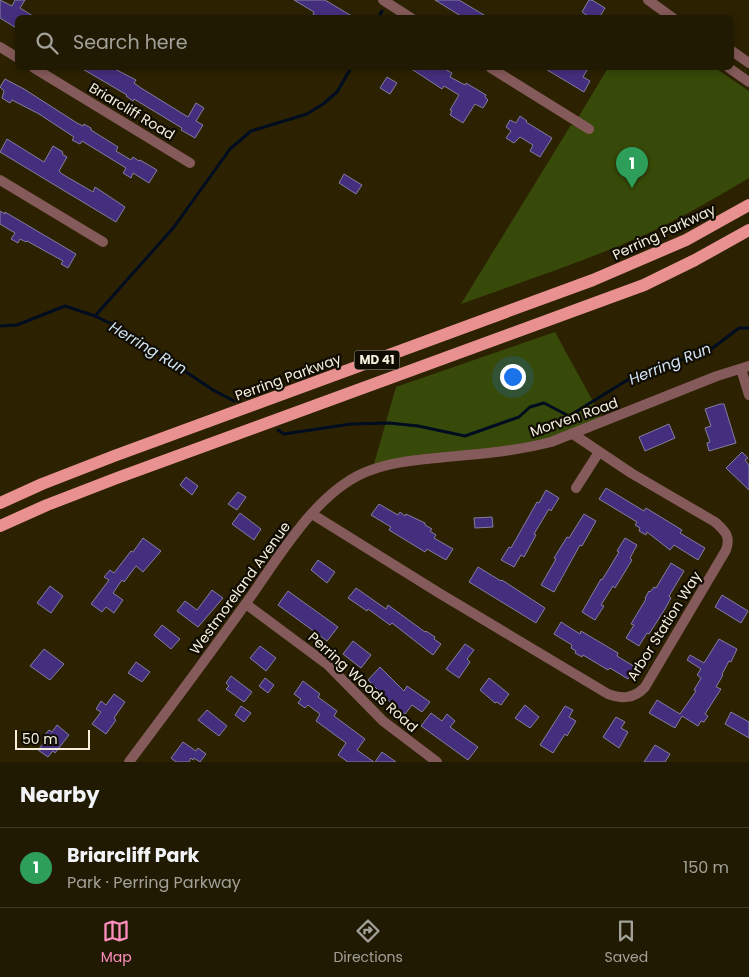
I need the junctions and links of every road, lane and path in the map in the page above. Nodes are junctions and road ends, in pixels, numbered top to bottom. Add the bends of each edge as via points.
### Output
1 (383, 0) edge
2 (648, 0) edge
3 (406, 15) edge
4 (669, 15) edge
5 (0, 47) edge
6 (734, 52) edge
7 (15, 56) edge
8 (749, 63) edge
9 (37, 70) edge
10 (494, 70) edge
11 (732, 70) edge
12 (749, 82) edge
13 (589, 129) dead end
14 (190, 163) dead end
15 (0, 180) edge
16 (749, 205) edge
17 (749, 230) edge
18 (103, 242) dead end
19 (745, 367) edge
20 (749, 395) edge
21 (573, 434) junction
22 (599, 452) junction
23 (400, 462) joint
24 (576, 488) dead end
25 (0, 502) edge
26 (312, 514) junction
27 (0, 526) edge
28 (246, 604) junction
29 (129, 762) edge
30 (437, 762) edge

1 - 3 street
2 - 4 street
5 - 7 street
6 - 8 street
9 - 14 street, Briarcliff Road
10 - 13 street
11 - 12 street
15 - 18 street
16 - 25 main road, Perring Parkway / MD 41 via 686,240 593,280 114,456
17 - 27 main road, MD 41 via 644,285 117,478
19 - 20 street
19 - 21 street, Morven Road
21 - 22 street, Arbor Station Way
21 - 23 street, Morven Road via 525,448
22 - 24 street
22 - 26 street, Arbor Station Way via 714,522 725,531 729,540 644,687 627,698 608,694
23 - 26 street, Westmoreland Avenue via 350,479
26 - 28 street, Westmoreland Avenue via 288,542
28 - 29 street, Westmoreland Avenue
28 - 30 street, Perring Woods Road via 328,666 383,722

